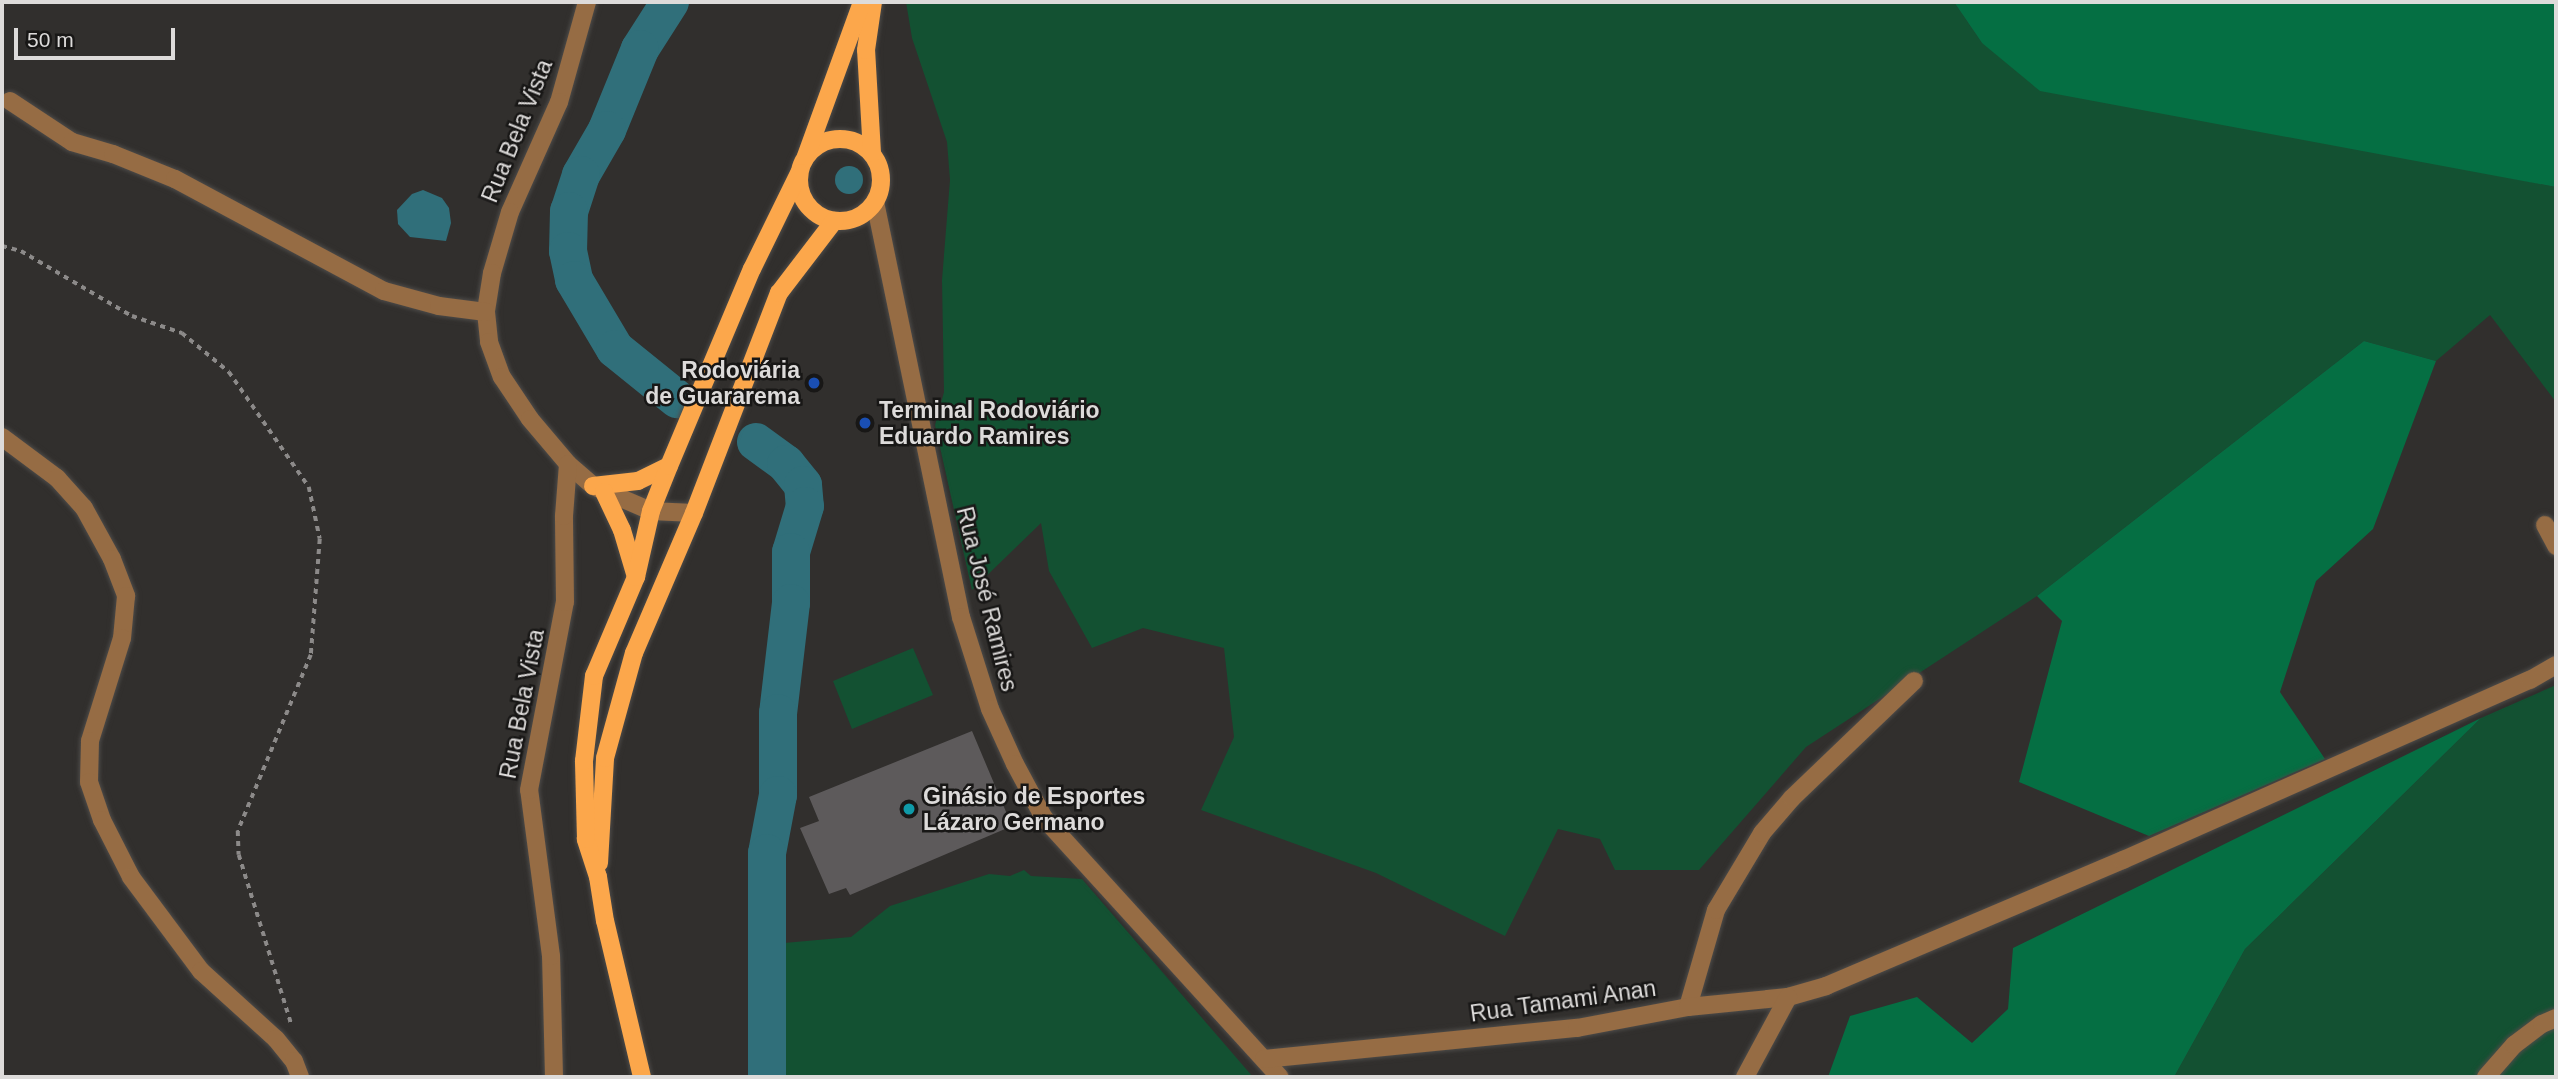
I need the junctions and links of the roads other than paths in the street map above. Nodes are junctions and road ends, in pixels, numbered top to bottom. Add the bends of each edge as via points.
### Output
1 (587, 2) edge
2 (862, 2) edge
3 (873, 2) edge
4 (10, 101) dead end
5 (872, 153) junction
6 (806, 156) junction
7 (799, 173) junction
8 (875, 202) junction
9 (834, 221) junction
10 (486, 312) junction
11 (2, 437) edge
12 (568, 464) junction
13 (669, 466) junction
14 (598, 489) junction
15 (651, 511) junction
16 (694, 513) junction
17 (2545, 525) dead end
18 (2556, 546) edge
19 (636, 577) junction
20 (2556, 665) edge
21 (1914, 681) dead end
22 (598, 877) junction
23 (1788, 997) junction
24 (1688, 1007) junction
25 (2556, 1018) edge
26 (1264, 1059) junction
27 (297, 1072) edge
28 (554, 1077) edge
29 (642, 1077) edge
30 (1280, 1077) edge
31 (1745, 1077) edge
32 (2486, 1077) edge

1 - 10 street, Rua Bela Vista via 559,102 510,212 492,272
2 - 6 main road
3 - 5 main road via 866,50
4 - 10 street via 72,142 176,179 384,291 439,306
5 - 6 main road via 845,139 817,146
5 - 8 main road via 880,181
6 - 7 main road
7 - 9 main road via 806,205 818,216
7 - 13 main road via 752,269
8 - 9 main road via 859,216
8 - 26 street, Rua José Ramires via 961,617 990,709 1044,818
9 - 16 main road via 779,293
10 - 12 street, Rua Bela Vista via 489,342 502,377
11 - 27 street via 57,478 85,508 126,596 122,638 90,741 89,782 102,820 131,877 201,971 276,1039
12 - 14 street, Rua Bela Vista
12 - 28 street, Rua Bela Vista via 565,602 529,790 551,956
13 - 14 main road via 638,481
13 - 15 main road
14 - 15 street, Rua Bela Vista
14 - 19 main road via 622,530
15 - 16 street, Rua Bela Vista
15 - 19 main road
16 - 22 main road via 621,688 605,758
17 - 18 street
19 - 22 main road via 594,676 587,717 583,804 586,839
20 - 23 street, Rua Tamami Anan via 1865,971
21 - 24 street via 1792,798 1762,833 1716,910
22 - 29 main road
23 - 24 street, Rua Tamami Anan
23 - 31 street
24 - 26 street, Rua Tamami Anan via 1577,1028
25 - 32 street via 2514,1045
26 - 30 street, Rua José Ramires

